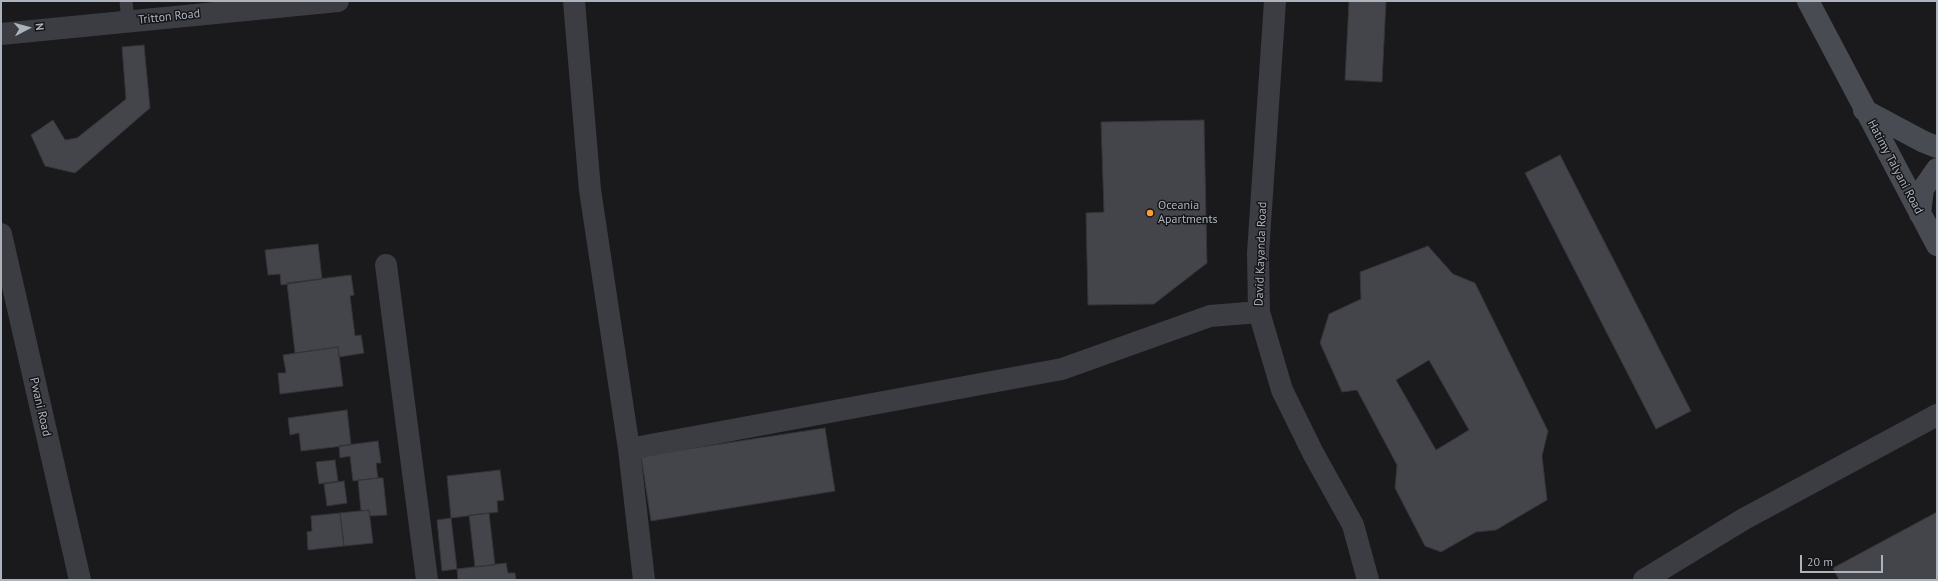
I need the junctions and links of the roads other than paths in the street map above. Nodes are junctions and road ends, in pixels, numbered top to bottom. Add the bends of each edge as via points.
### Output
1 (338, 1) edge
2 (574, 1) edge
3 (1275, 1) edge
4 (1808, 1) edge
5 (127, 11) edge
6 (1, 34) edge
7 (1864, 110) junction
8 (1937, 147) edge
9 (1937, 169) edge
10 (1920, 214) junction
11 (1, 234) edge
12 (1937, 245) edge
13 (386, 265) dead end
14 (1259, 312) junction
15 (1937, 415) edge
16 (629, 449) junction
17 (80, 580) edge
18 (426, 580) edge
19 (644, 580) edge
20 (1368, 580) edge
21 (1644, 580) edge

1 - 5 street, Tritton Road
2 - 16 street via 590,190
3 - 14 street, David Kayanda Road via 1258,253
4 - 7 street, Hatimy Talyani Road
5 - 6 street, Tritton Road
7 - 8 street
7 - 10 street, Hatimy Talyani Road
9 - 10 street via 1923,188
10 - 12 street, Hatimy Talyani Road
11 - 17 street, Pwani Road
13 - 18 street
14 - 16 street via 1210,316 1062,368
14 - 20 street, David Kayanda Road via 1282,390 1313,453 1354,525
15 - 21 street via 1744,520
16 - 19 street

